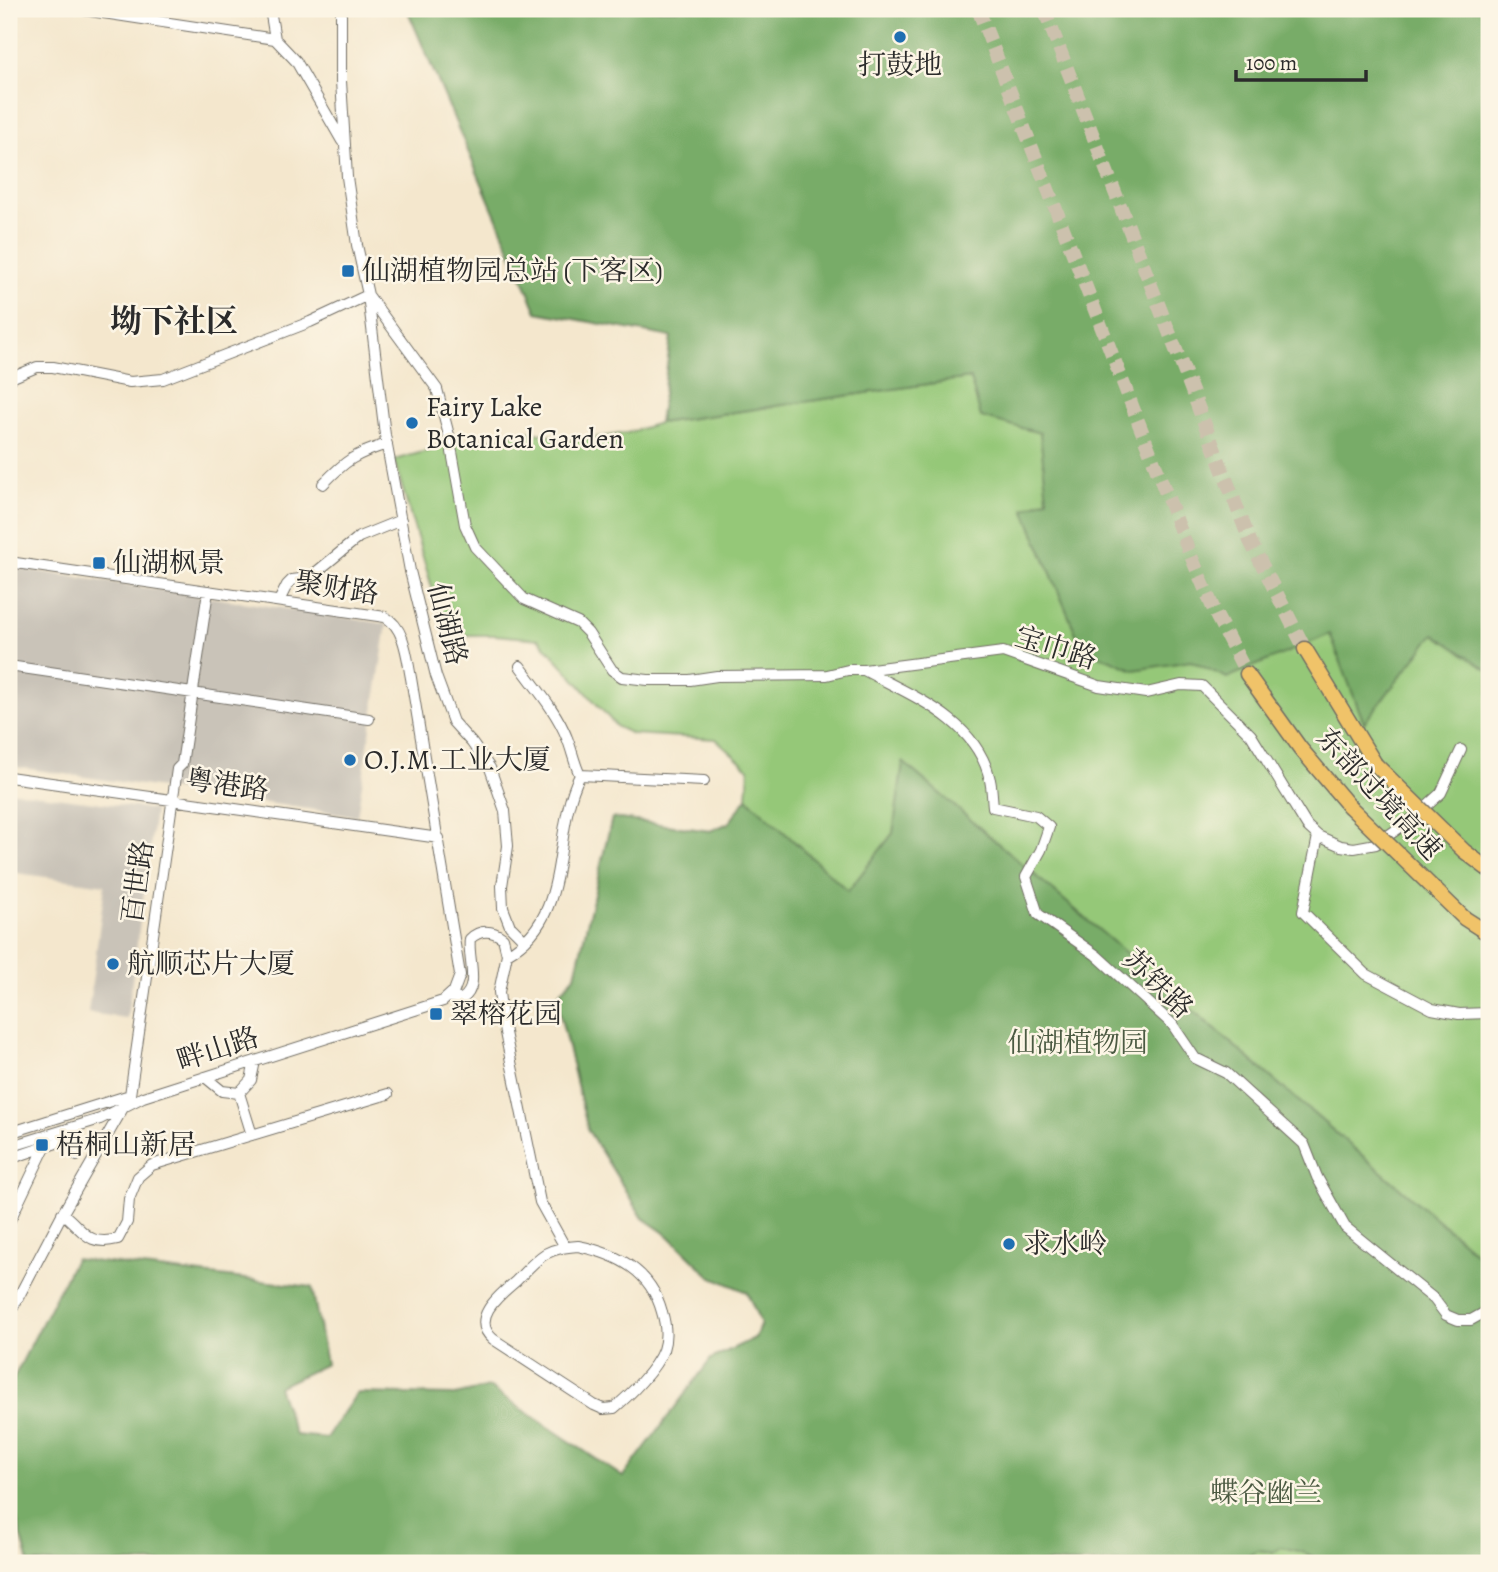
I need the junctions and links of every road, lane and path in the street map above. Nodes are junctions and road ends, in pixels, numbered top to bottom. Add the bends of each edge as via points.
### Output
1 (77, 9) edge
2 (270, 9) edge
3 (341, 9) edge
4 (275, 39) junction
5 (344, 144) junction
6 (368, 295) junction
7 (9, 377) edge
8 (387, 444) junction
9 (452, 448) joint
10 (323, 484) dead end
11 (401, 520) junction
12 (9, 562) edge
13 (208, 591) junction
14 (279, 601) junction
15 (1305, 649) tunnel mouth
16 (9, 666) edge
17 (520, 666) dead end
18 (864, 670) junction
19 (1247, 674) tunnel mouth
20 (193, 693) junction
21 (369, 719) dead end
22 (1461, 750) dead end
23 (580, 775) junction
24 (9, 777) edge
25 (704, 782) dead end
26 (173, 800) junction
27 (1318, 836) junction
28 (439, 838) junction
29 (1489, 870) edge
30 (1489, 934) edge
31 (525, 941) junction
32 (507, 954) junction
33 (446, 999) junction
34 (1489, 1013) edge
35 (255, 1061) junction
36 (205, 1077) junction
37 (239, 1093) junction
38 (388, 1094) dead end
39 (123, 1107) junction
40 (9, 1133) edge
41 (252, 1135) junction
42 (9, 1147) edge
43 (45, 1147) junction
44 (77, 1156) dead end
45 (9, 1159) edge
46 (62, 1213) junction
47 (9, 1222) edge
48 (565, 1247) junction
49 (1489, 1310) edge
50 (9, 1315) edge

1 - 4 street
2 - 4 street
3 - 5 street
4 - 5 street, 仙湖路 via 296,61
5 - 6 street, 仙湖路 via 351,216
6 - 7 street via 163,379 130,382 53,367
6 - 8 street, 仙湖路
6 - 9 street, 仙湖路 via 437,389
8 - 10 street via 359,453
8 - 11 street, 仙湖路
9 - 18 street, 宝巾路 via 465,525 475,547 524,599 578,623 622,677 690,680
11 - 14 street via 359,537 309,578 292,580
11 - 31 street, 仙湖路 via 436,676 453,722 490,768 505,811 508,846 503,908 510,926
12 - 13 street, 聚财路
13 - 14 street, 聚财路
13 - 20 street, 百世路
14 - 28 street, 聚财路 via 385,617 396,624 411,678
15 - 29 highway, 东部过境高速, bridge via 1374,764
16 - 20 street
17 - 23 street via 567,737
18 - 27 street, 宝巾路 via 1003,652 1099,686 1146,693 1181,685 1202,686 1251,735 1307,827
18 - 49 street, 苏铁路 via 944,713 974,742 990,778 993,807 1035,816 1049,827 1026,877 1038,914 1096,955 1172,1024 1195,1058 1226,1073 1304,1144 1345,1227 1434,1299 1446,1314 1471,1320
19 - 30 highway, 东部过境高速, bridge via 1349,806 1464,918
20 - 21 street
20 - 26 street, 百世路
22 - 27 street via 1441,793 1376,844 1354,848
23 - 25 street
23 - 31 street via 573,790 555,885 541,924
24 - 26 street, 粤港路
26 - 28 street, 粤港路
26 - 40 street, 百世路 via 130,1095
27 - 34 street via 1303,912 1366,974 1432,1009
28 - 33 street, 聚财路 via 460,975
31 - 32 street
32 - 33 street, 畔山路 via 503,938 497,934 474,935 468,950 470,991 462,999
32 - 48 street via 499,992 502,1018 540,1202
33 - 35 street, 畔山路
35 - 36 street, 畔山路
35 - 37 street via 251,1080
36 - 37 street via 222,1091
36 - 39 street, 畔山路
37 - 41 street
38 - 41 street
39 - 42 street, 畔山路 via 100,1119
39 - 46 street
41 - 46 street via 152,1165 138,1177 118,1239 89,1239
43 - 44 street via 68,1139
43 - 45 street
43 - 47 street
46 - 50 street
48 - 48 street via 593,1249 621,1259 644,1276 659,1301 665,1331 661,1355 614,1408 594,1405 492,1339 486,1330 485,1318 493,1302 544,1255

